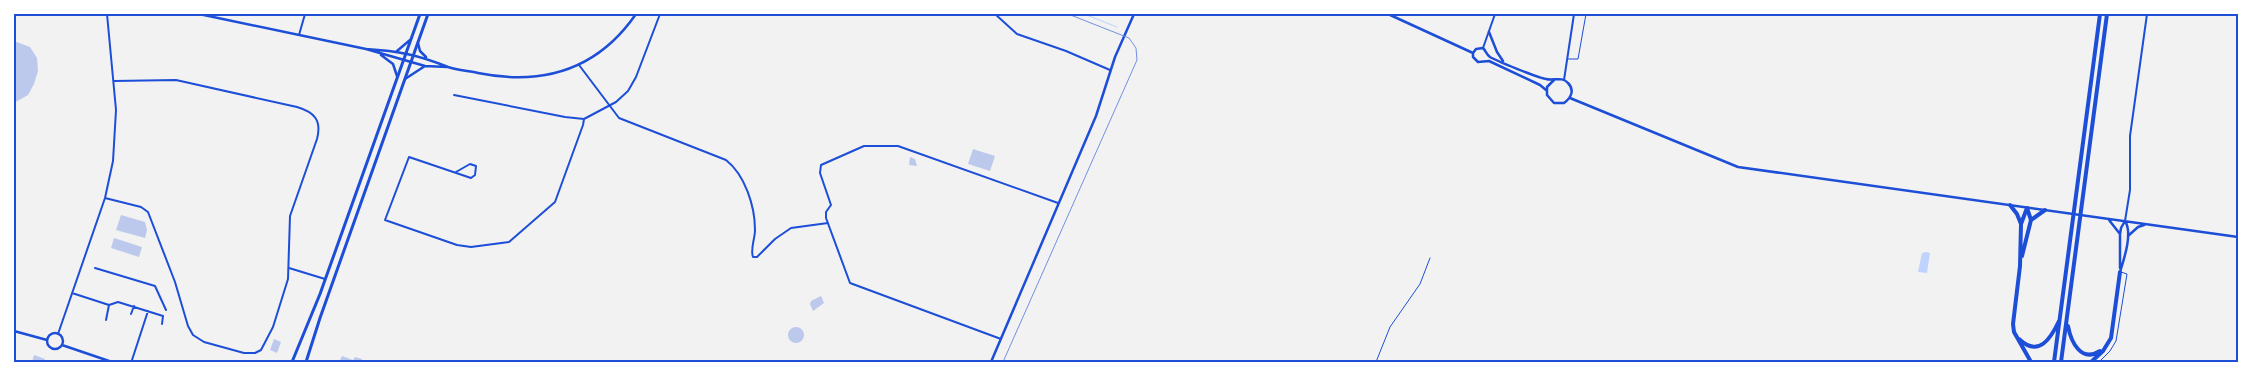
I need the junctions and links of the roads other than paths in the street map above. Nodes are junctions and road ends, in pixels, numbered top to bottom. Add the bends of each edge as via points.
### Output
1 (107, 14) edge
2 (199, 14) edge
3 (304, 14) edge
4 (420, 14) edge
5 (428, 14) edge
6 (636, 14) edge
7 (660, 14) edge
8 (995, 14) edge
9 (1134, 14) edge
10 (1388, 14) edge
11 (1495, 14) edge
12 (1574, 14) edge
13 (1586, 14) edge
14 (2100, 14) edge
15 (2107, 14) edge
16 (2147, 14) edge
17 (1489, 32) junction
18 (300, 35) junction
19 (410, 39) junction
20 (418, 42) junction
21 (1483, 48) junction
22 (366, 50) junction
23 (398, 51) junction
24 (406, 52) junction
25 (1473, 53) junction
26 (379, 54) junction
27 (414, 54) junction
28 (1487, 54) junction
29 (427, 58) junction
30 (1567, 58) junction
31 (403, 60) junction
32 (1484, 61) junction
33 (411, 62) junction
34 (1504, 62) junction
35 (579, 65) junction
36 (425, 66) junction
37 (448, 67) junction
38 (1110, 70) junction
39 (398, 76) junction
40 (405, 79) junction
41 (1554, 80) junction
42 (1564, 80) junction
43 (114, 81) junction
44 (1546, 90) junction
45 (454, 95) dead end
46 (1570, 98) junction
47 (609, 105) junction
48 (584, 119) junction
49 (456, 172) junction
50 (105, 198) junction
51 (1059, 203) junction
52 (2010, 205) junction
53 (2027, 208) junction
54 (2045, 210) junction
55 (2108, 218) junction
56 (2031, 220) junction
57 (2125, 221) junction
58 (828, 223) junction
59 (2021, 224) junction
60 (2146, 224) junction
61 (2120, 234) junction
62 (2238, 237) edge
63 (2127, 239) junction
64 (2120, 240) junction
65 (2020, 266) junction
66 (95, 268) dead end
67 (289, 268) junction
68 (2120, 272) junction
69 (326, 279) junction
70 (72, 293) junction
71 (109, 305) junction
72 (134, 306) junction
73 (166, 310) dead end
74 (148, 311) junction
75 (131, 314) dead end
76 (2060, 316) junction
77 (106, 320) dead end
78 (2067, 321) junction
79 (162, 324) dead end
80 (14, 331) edge
81 (58, 334) junction
82 (2016, 336) junction
83 (1002, 339) junction
84 (47, 340) junction
85 (62, 345) junction
86 (2106, 347) junction
87 (132, 360) dead end
88 (112, 362) edge
89 (292, 362) edge
90 (306, 362) edge
91 (992, 362) edge
92 (2031, 362) edge
93 (2054, 362) edge
94 (2061, 362) edge
95 (2091, 362) edge
96 (2099, 362) edge

1 - 43 street
2 - 18 street
3 - 18 street
4 - 19 main road
5 - 20 main road
6 - 35 street via 605,49
7 - 47 street via 632,85 625,95
8 - 38 street via 1017,34
9 - 38 street
10 - 25 street
11 - 17 street
12 - 30 street
13 - 30 lane via 1578,59
14 - 76 highway
15 - 78 highway
16 - 57 street via 2130,136 2130,190
17 - 21 street
17 - 34 street via 1496,52
18 - 22 street
19 - 23 street
19 - 24 main road
20 - 27 main road
20 - 29 street via 420,51
21 - 25 street
21 - 28 street
22 - 23 street
22 - 26 street
23 - 24 street
24 - 27 street
24 - 31 main road
25 - 32 street via 1476,60
26 - 31 street
26 - 39 street via 393,64
27 - 29 street
27 - 33 main road
28 - 32 street
28 - 34 street
29 - 37 street
30 - 42 street
31 - 33 street
31 - 39 main road
32 - 44 street via 1540,84
33 - 36 street
33 - 40 main road
34 - 41 street
35 - 37 street via 550,74 517,78
35 - 47 street
36 - 37 street
36 - 40 street
38 - 51 street via 1096,116
39 - 69 main road
40 - 90 main road
41 - 42 street
41 - 44 street
42 - 46 street via 1571,87
43 - 50 street via 115,143
43 - 67 street via 176,80 312,112 319,128 318,139 290,216
44 - 46 street via 1554,103 1564,103
45 - 48 street
46 - 52 street via 1734,166
47 - 48 street
47 - 58 street via 625,121 726,160 733,166 751,204 755,230 753,257 791,228
48 - 49 street via 555,202 509,242 471,247 457,245 385,220 409,157
49 - 49 street via 471,178 477,168 470,164
50 - 67 street via 141,207 148,212 188,326 193,335 204,342 244,353 261,350 273,328
50 - 70 street
51 - 58 street via 904,148 868,145 821,164 820,173 831,205 826,212
51 - 83 street
52 - 53 street
52 - 59 highway
53 - 54 street
53 - 56 highway
53 - 59 highway
54 - 55 street
54 - 56 highway
55 - 57 street
55 - 61 street
56 - 65 highway
57 - 60 street
57 - 61 street
57 - 63 street
58 - 83 street via 850,283
59 - 65 highway
60 - 62 street
60 - 63 street via 2138,227
61 - 64 street
63 - 64 street
63 - 68 street
64 - 68 street
65 - 82 highway via 2013,320
66 - 73 street via 155,286
67 - 69 street
68 - 86 highway via 2112,334
68 - 96 lane via 2127,274 2116,340
69 - 89 main road
70 - 71 street
70 - 81 street
71 - 72 street via 115,301
71 - 77 street
72 - 74 street
72 - 75 street
74 - 79 street via 163,316
74 - 87 street
76 - 82 highway via 2052,335 2042,345 2027,345
76 - 93 highway
78 - 86 highway via 2072,343 2080,351 2094,354
78 - 94 highway
80 - 84 street
81 - 84 street via 51,334
81 - 85 street via 63,340
82 - 92 highway
83 - 91 street
84 - 85 street via 53,349
85 - 88 street
86 - 95 highway

